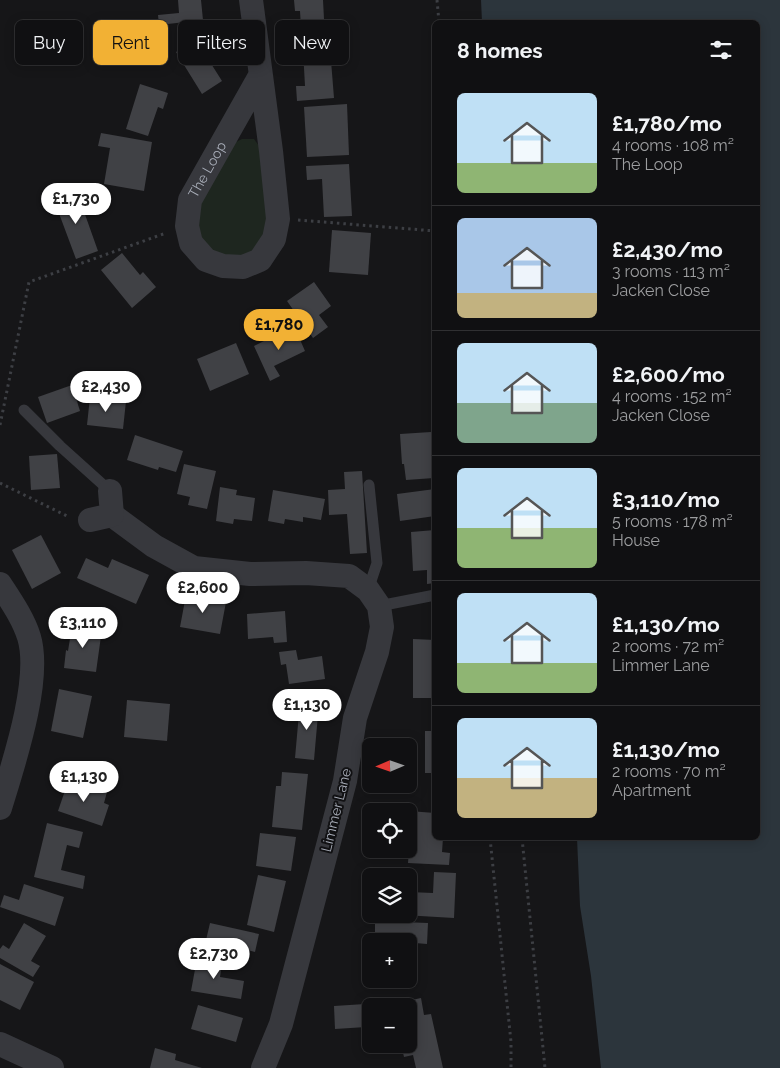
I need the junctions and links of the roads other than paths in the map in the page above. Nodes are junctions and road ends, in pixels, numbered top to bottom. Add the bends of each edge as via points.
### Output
1 (251, 0) edge
2 (260, 76) junction
3 (24, 410) dead end
4 (370, 485) dead end
5 (110, 491) joint
6 (0, 584) edge
7 (432, 594) edge
8 (373, 598) junction
9 (1, 799) edge
10 (0, 1044) edge
11 (52, 1068) edge
12 (264, 1068) edge

1 - 2 street
2 - 2 street, The Loop via 190,200 187,226 191,242 206,260 223,266 243,267 260,260 274,239 278,219
3 - 5 lane
4 - 8 lane via 377,563
5 - 8 street via 101,517 194,568 250,574 349,576
6 - 9 street via 24,624 33,661 28,708
7 - 8 lane
8 - 12 street, Limmer Lane via 382,627 377,652 355,718 345,781 281,1024
10 - 11 street

